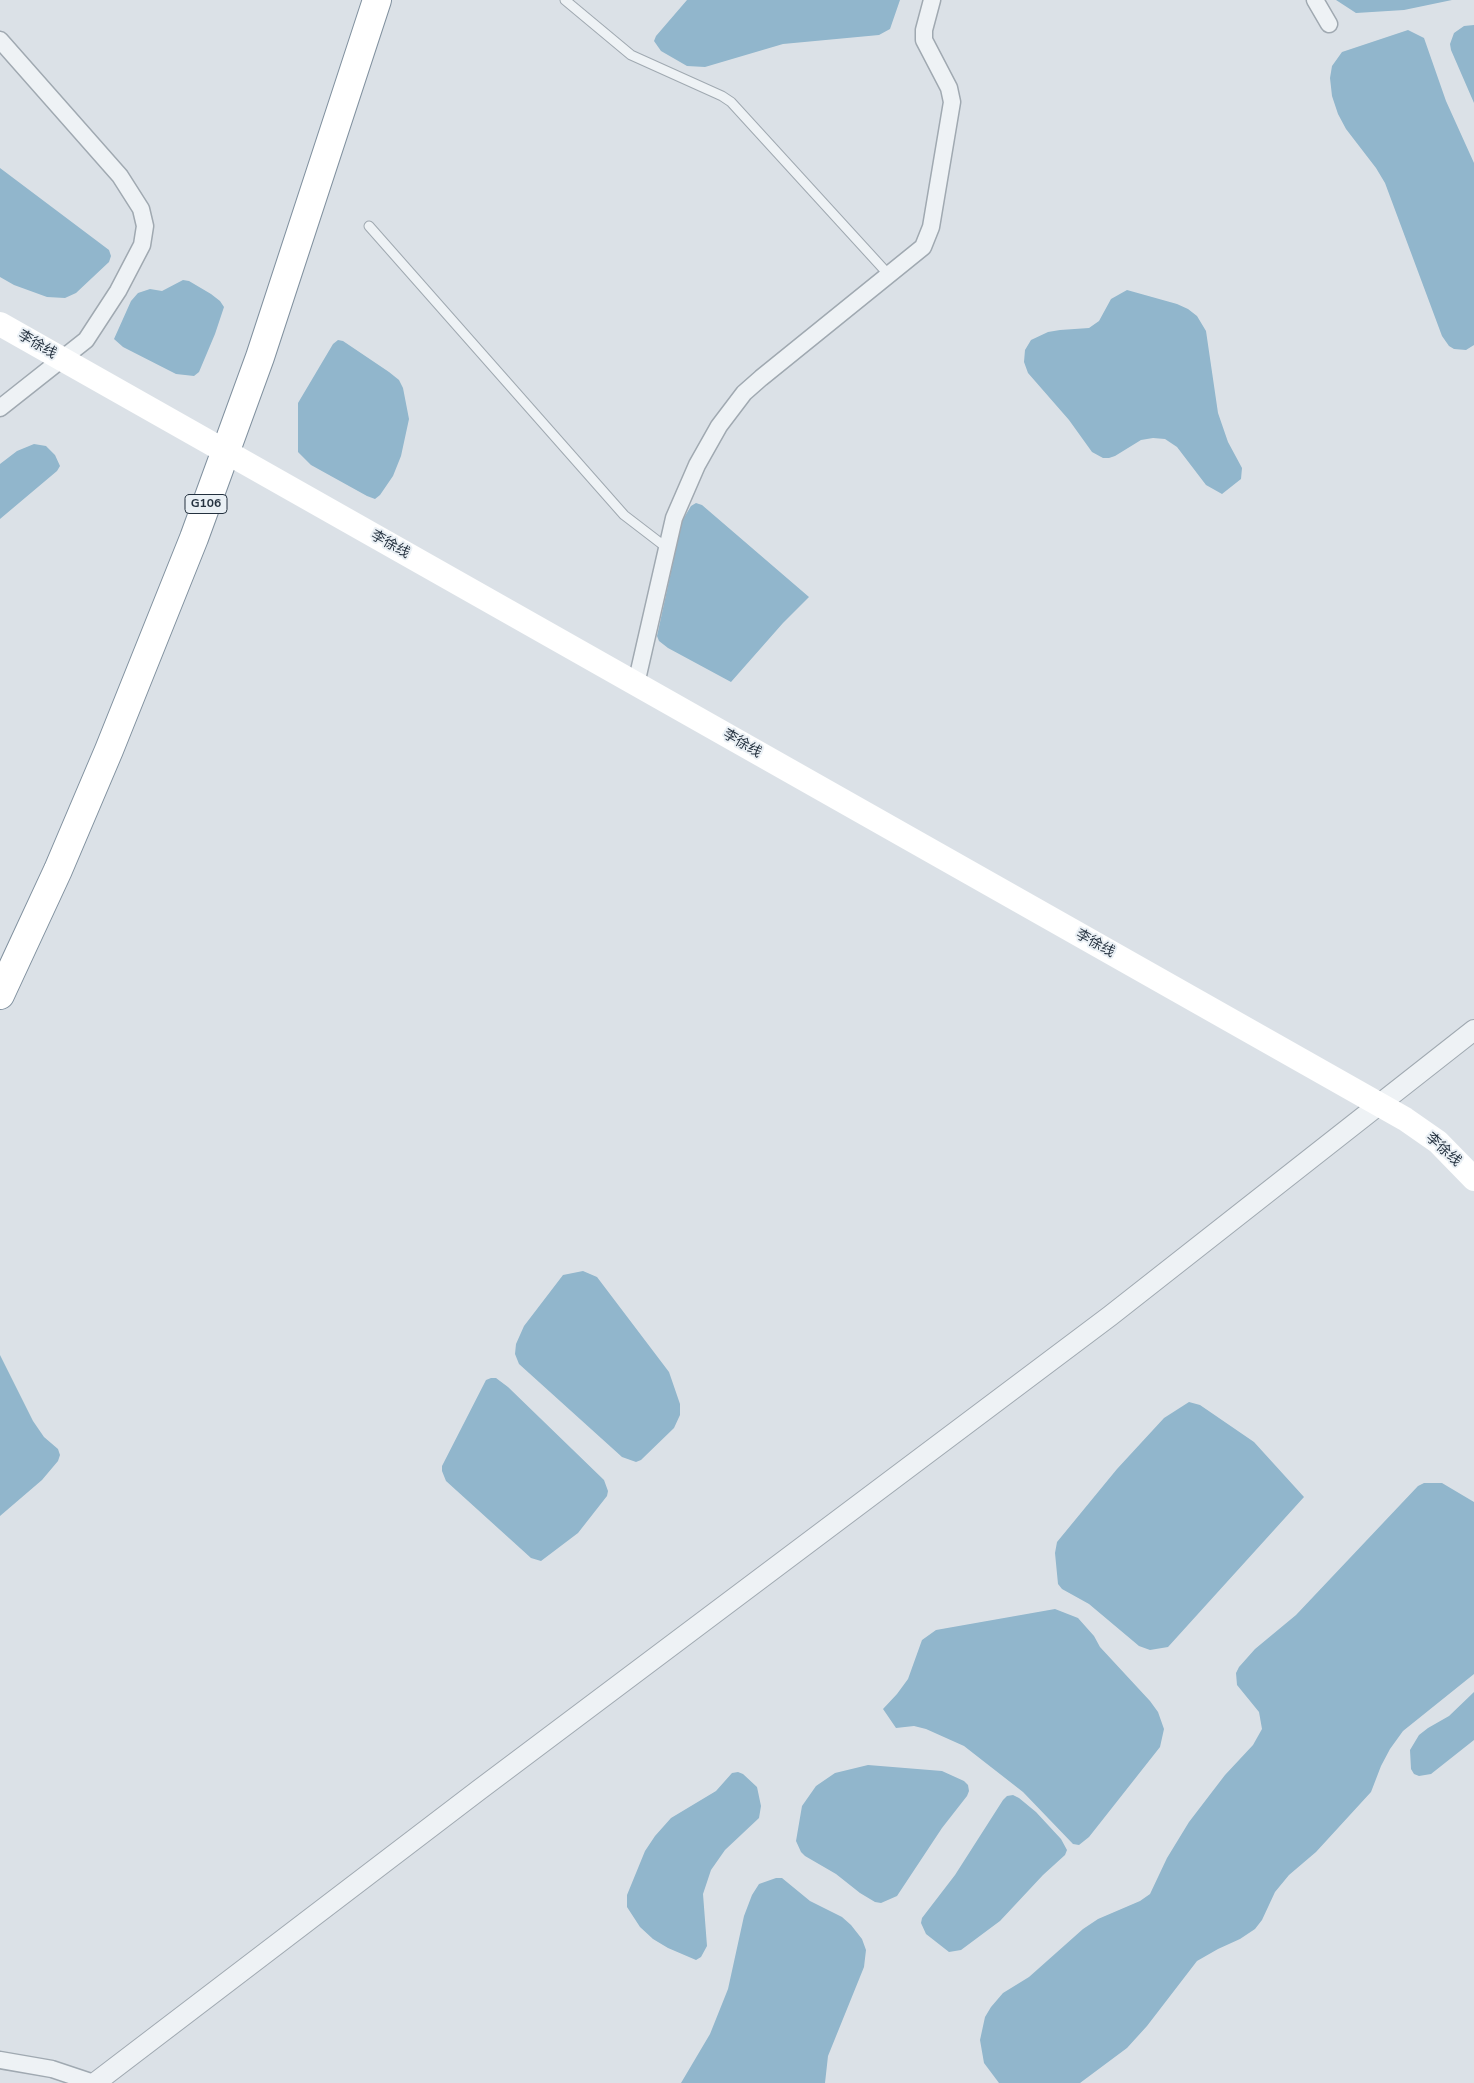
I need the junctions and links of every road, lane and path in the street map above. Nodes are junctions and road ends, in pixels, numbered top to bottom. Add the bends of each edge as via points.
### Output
1 (377, 0) edge
2 (565, 0) edge
3 (932, 0) edge
4 (1315, 0) edge
5 (1329, 24) dead end
6 (0, 40) edge
7 (369, 226) dead end
8 (889, 275) junction
9 (0, 324) edge
10 (63, 360) junction
11 (0, 408) edge
12 (225, 452) junction
13 (667, 548) junction
14 (636, 684) junction
15 (0, 995) edge
16 (1474, 1030) edge
17 (1379, 1104) junction
18 (1474, 1179) edge
19 (0, 2060) edge
20 (94, 2083) edge

1 - 12 highway, G106 via 260,357
2 - 8 lane via 631,55 731,102
3 - 8 street via 924,40 949,88 952,102 931,227 923,247
4 - 5 street
6 - 10 street via 120,176 142,209 145,226 142,245 86,340
7 - 13 lane via 624,515
8 - 13 street via 761,378 730,410 686,487
9 - 10 main road, 李徐线
10 - 11 street
10 - 12 main road, 李徐线
12 - 14 main road, 李徐线
12 - 15 highway, G106 via 110,750
13 - 14 street
14 - 17 main road, 李徐线
16 - 17 street
17 - 18 main road, 李徐线 via 1438,1142
17 - 20 street via 1110,1316
19 - 20 street via 52,2070

